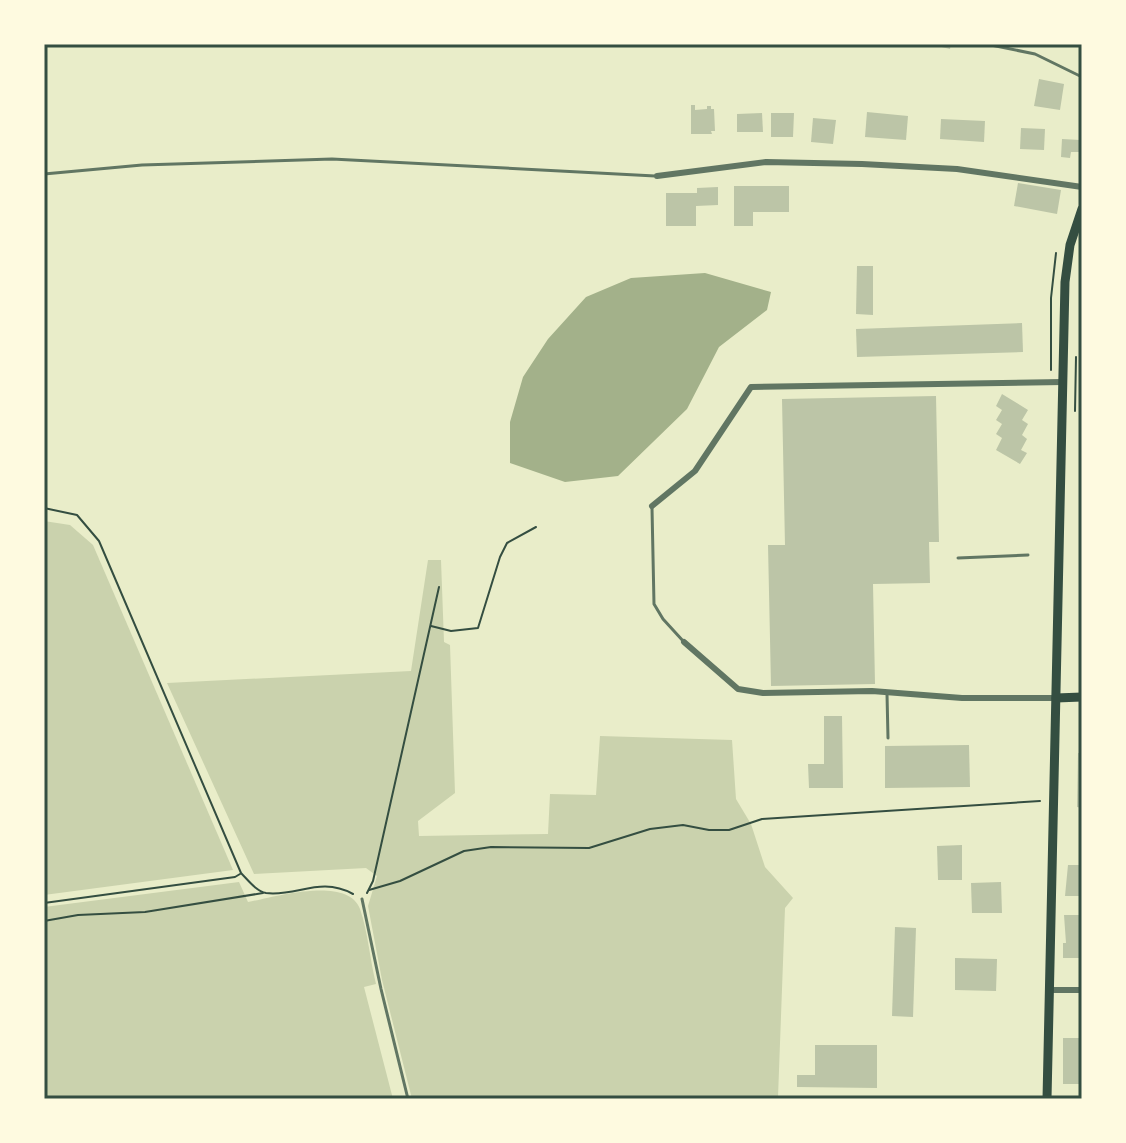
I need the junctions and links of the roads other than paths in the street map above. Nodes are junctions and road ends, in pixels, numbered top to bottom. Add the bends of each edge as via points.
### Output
1 (986, 44) edge
2 (1082, 77) edge
3 (44, 174) edge
4 (657, 176) joint
5 (1082, 187) edge
6 (1082, 209) edge
7 (1063, 382) junction
8 (652, 506) joint
9 (1028, 555) dead end
10 (958, 558) dead end
11 (684, 642) joint
12 (887, 693) junction
13 (1082, 697) edge
14 (1056, 698) junction
15 (888, 738) dead end
16 (362, 899) road end
17 (1049, 990) junction
18 (1082, 990) edge
19 (408, 1099) edge
20 (1047, 1099) edge

1 - 2 lane via 1035,54
3 - 4 lane via 153,164 332,159
4 - 5 street via 766,162 862,164 957,169
6 - 7 main road via 1066,268
7 - 8 street via 751,387 695,471
7 - 14 main road
8 - 11 lane via 654,604
9 - 10 lane
11 - 12 street via 738,689
12 - 14 street
12 - 15 lane
13 - 14 main road
14 - 17 main road
16 - 19 lane
17 - 18 street
17 - 20 main road

